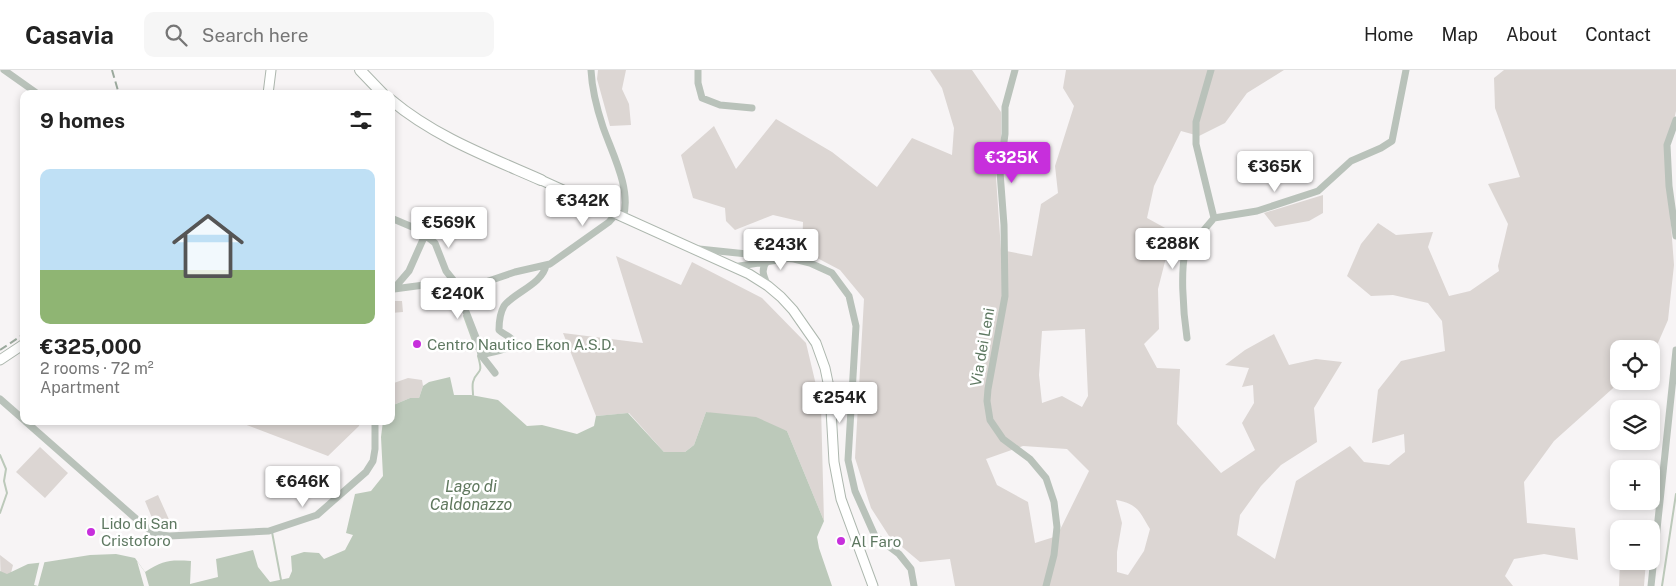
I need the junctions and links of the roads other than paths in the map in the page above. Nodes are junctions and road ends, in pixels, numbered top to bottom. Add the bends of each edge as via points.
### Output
1 (4, 70) edge
2 (271, 70) edge
3 (360, 70) edge
4 (591, 70) edge
5 (698, 70) edge
6 (1015, 70) edge
7 (1211, 70) edge
8 (1406, 70) edge
9 (32, 90) edge
10 (268, 90) edge
11 (380, 90) edge
12 (395, 103) edge
13 (752, 108) dead end
14 (1676, 120) edge
15 (541, 180) joint
16 (619, 216) junction
17 (1214, 218) junction
18 (395, 220) edge
19 (425, 235) junction
20 (1676, 236) edge
21 (692, 249) junction
22 (740, 253) junction
23 (794, 259) junction
24 (767, 261) junction
25 (546, 265) junction
26 (732, 266) junction
27 (454, 281) junction
28 (768, 286) junction
29 (395, 288) edge
30 (395, 290) edge
31 (1187, 338) dead end
32 (20, 347) edge
33 (1676, 350) edge
34 (481, 355) junction
35 (0, 360) edge
36 (495, 373) dead end
37 (0, 399) edge
38 (20, 417) edge
39 (29, 425) edge
40 (375, 425) edge
41 (874, 586) edge
42 (914, 586) edge
43 (1046, 586) edge
44 (1650, 586) edge

1 - 9 street
2 - 10 main road
3 - 11 highway
4 - 16 street via 592,87 603,127 620,170 625,205
5 - 13 street via 702,98 720,105
6 - 43 street, Via dei Leni via 1006,107 1000,172 1005,296 987,401 990,420 1003,439 1030,458 1046,478 1054,502 1057,527
7 - 17 street via 1196,122 1196,144
8 - 17 street via 1392,141 1351,161 1318,191 1257,211
12 - 15 highway via 441,134
14 - 20 street via 1666,145
15 - 16 main road
16 - 21 main road
16 - 25 street
17 - 31 street via 1189,244 1185,254 1183,282
18 - 19 street
19 - 27 street via 434,243
19 - 29 street via 409,271
21 - 22 street
21 - 26 main road
22 - 23 street
22 - 26 street via 732,259
23 - 24 street
23 - 42 street via 832,273 849,296 856,326 848,460 855,491 876,536 899,554 911,569
24 - 26 street
24 - 28 street via 762,272
25 - 27 street via 474,286 462,287
25 - 34 street via 537,280 504,306 499,330 512,338 513,346
26 - 28 main road
27 - 30 street
27 - 34 street
28 - 41 main road via 805,326 816,343 825,368 841,500
32 - 35 main road
33 - 44 street
34 - 36 street
37 - 38 street
39 - 40 street via 155,534 169,536 270,531 317,515 374,461

